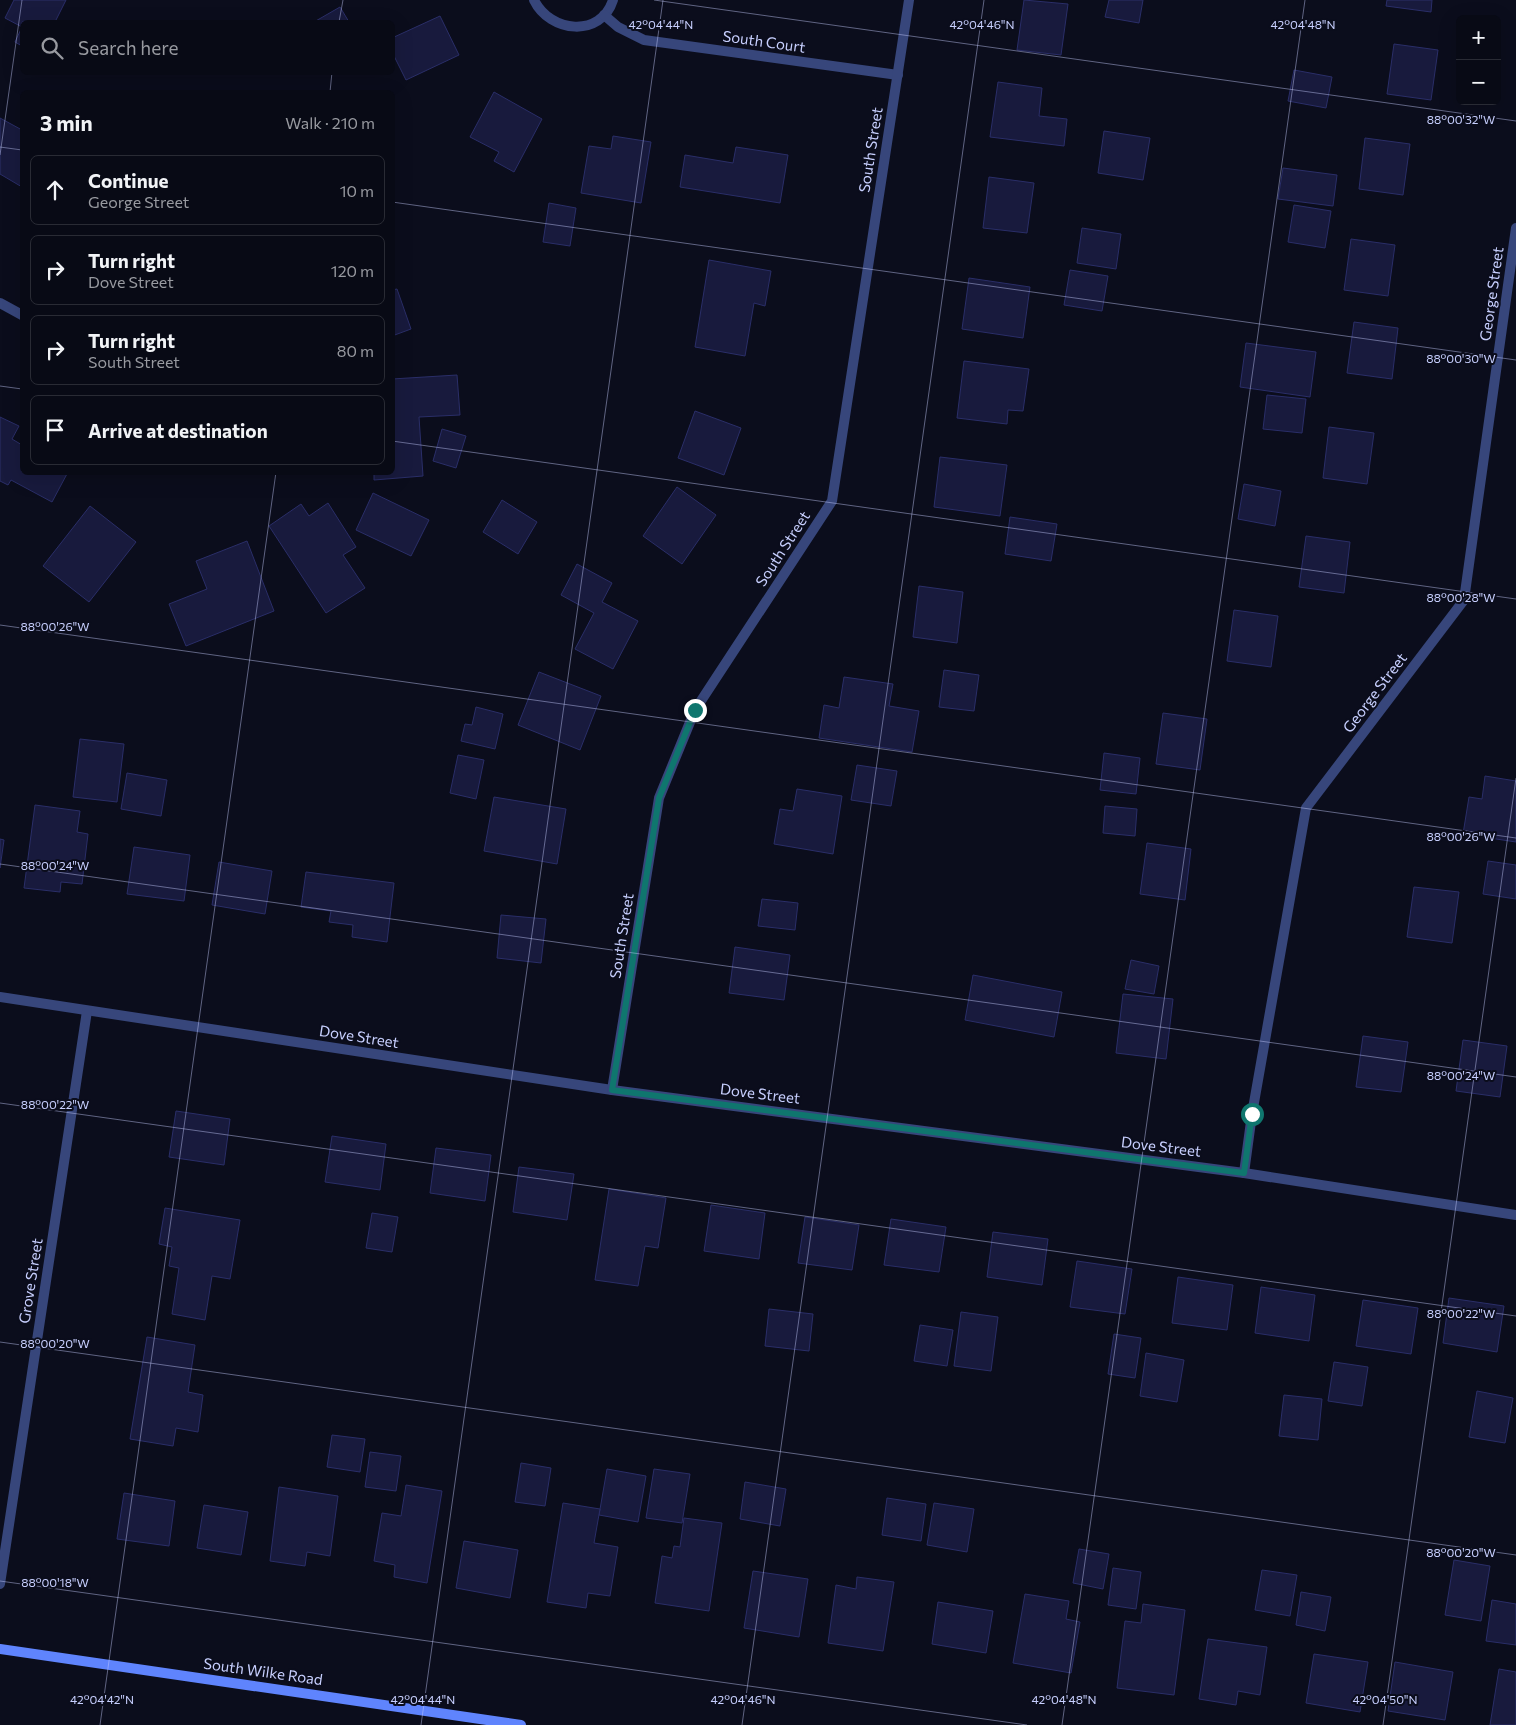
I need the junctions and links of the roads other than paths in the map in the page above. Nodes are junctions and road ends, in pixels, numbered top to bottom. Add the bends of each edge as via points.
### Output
1 (534, 0) edge
2 (614, 0) edge
3 (909, 0) edge
4 (604, 15) junction
5 (898, 75) junction
6 (1516, 228) edge
7 (0, 303) edge
8 (20, 314) edge
9 (0, 997) edge
10 (87, 1011) junction
11 (612, 1090) junction
12 (1244, 1173) junction
13 (1516, 1215) edge
14 (0, 1584) edge
15 (0, 1649) edge
16 (521, 1725) edge

1 - 4 street via 542,13 566,27 592,23
2 - 4 street
3 - 5 street, South Street
4 - 5 street, South Court via 618,27 644,40
5 - 11 street, South Street via 832,501 695,710 659,798
6 - 12 street, George Street via 1464,600 1306,808
7 - 8 street
9 - 10 street, Dove Street
10 - 11 street, Dove Street
10 - 14 street, Grove Street
11 - 12 street, Dove Street
12 - 13 street, Dove Street
15 - 16 main road, South Wilke Road

